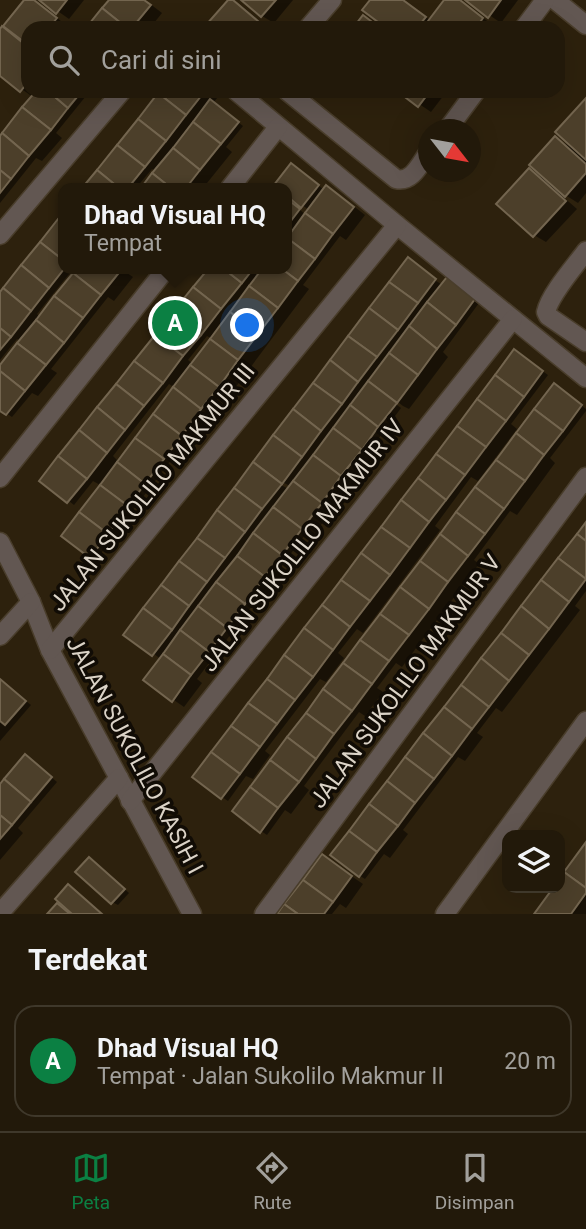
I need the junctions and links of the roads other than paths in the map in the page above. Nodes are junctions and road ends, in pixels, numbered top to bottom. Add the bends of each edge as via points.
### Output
1 (332, 0) edge
2 (545, 0) edge
3 (555, 0) edge
4 (314, 21) edge
5 (529, 21) edge
6 (586, 25) edge
7 (116, 98) edge
8 (244, 98) edge
9 (296, 98) edge
10 (471, 98) edge
11 (455, 119) edge
12 (278, 127) junction
13 (418, 167) edge
14 (234, 183) edge
15 (397, 225) junction
16 (0, 235) edge
17 (586, 251) edge
18 (162, 274) edge
19 (513, 319) junction
20 (586, 342) edge
21 (586, 378) edge
22 (586, 477) edge
23 (0, 478) edge
24 (0, 542) edge
25 (31, 602) junction
26 (0, 636) edge
27 (50, 650) junction
28 (586, 721) edge
29 (119, 778) junction
30 (130, 801) junction
31 (0, 913) edge
32 (192, 914) edge
33 (264, 914) edge
34 (445, 914) edge

1 - 4 street
2 - 5 street
3 - 6 street
7 - 16 street
8 - 12 street
9 - 13 street via 396,179 408,180
10 - 11 street
12 - 14 street
12 - 15 street
15 - 19 street
15 - 27 street, JALAN SUKOLILO MAKMUR III
17 - 20 street via 546,312
18 - 23 street
19 - 21 street
19 - 30 street, JALAN SUKOLILO MAKMUR IV
22 - 33 street, JALAN SUKOLILO MAKMUR V
24 - 25 street, JALAN SUKOLILO KASIH I
25 - 26 street
25 - 27 street, JALAN SUKOLILO KASIH I
27 - 29 street, JALAN SUKOLILO KASIH I
28 - 34 street
29 - 30 street, JALAN SUKOLILO KASIH I
29 - 31 street
30 - 32 street, JALAN SUKOLILO KASIH I

